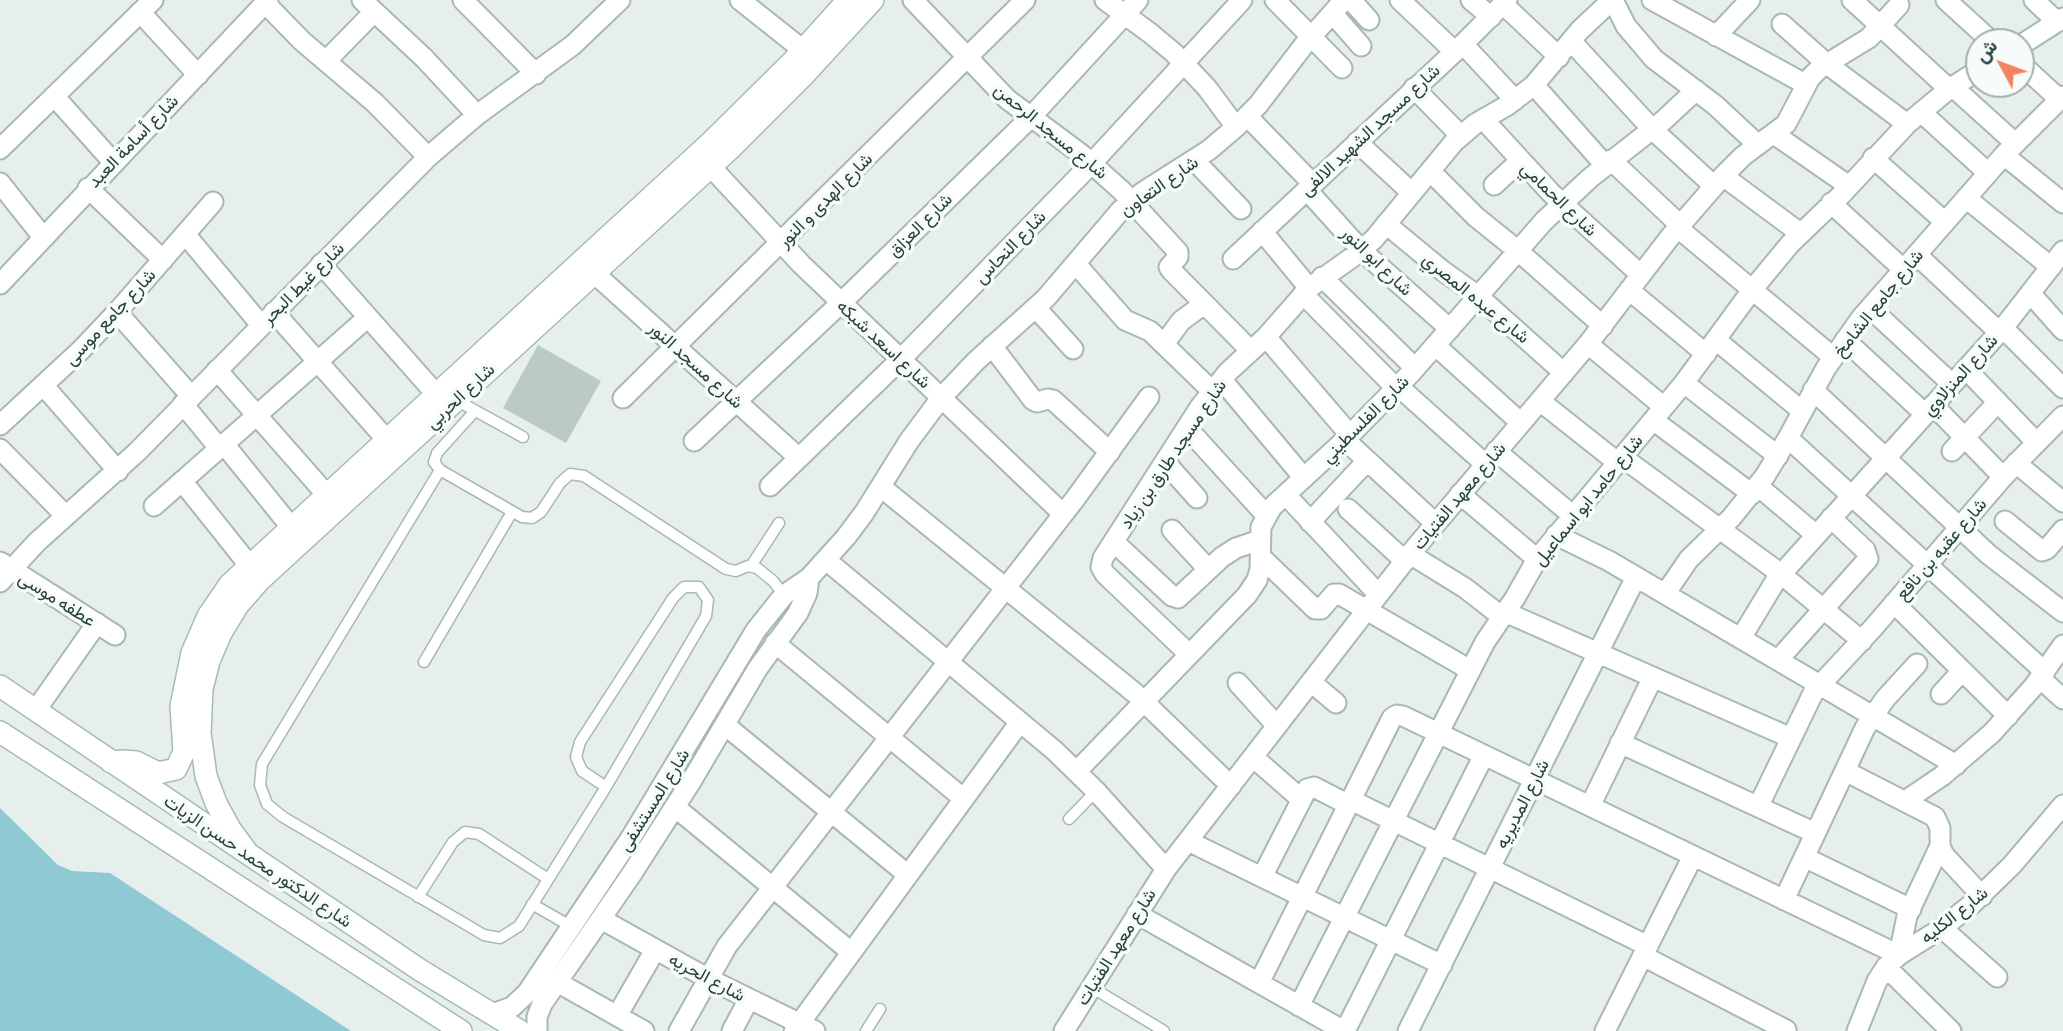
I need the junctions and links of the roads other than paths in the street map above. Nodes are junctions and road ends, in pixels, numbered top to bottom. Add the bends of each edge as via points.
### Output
1 (463, 0) edge
2 (740, 0) edge
3 (848, 0) edge
4 (873, 0) edge
5 (914, 0) edge
6 (1025, 0) edge
7 (1105, 0) edge
8 (1241, 0) edge
9 (1275, 0) edge
10 (1350, 0) edge
11 (1399, 0) edge
12 (1471, 0) edge
13 (1613, 0) edge
14 (1750, 0) edge
15 (1852, 0) edge
16 (1946, 0) edge
17 (2034, 0) edge
18 (266, 1) edge
19 (1664, 3) edge
20 (608, 4) edge
21 (1899, 5) dead end
22 (146, 6) edge
23 (368, 6) edge
24 (1131, 7) edge
25 (1338, 7) edge
26 (1500, 7) edge
27 (1369, 20) dead end
28 (2060, 20) edge
29 (1782, 24) dead end
30 (1881, 26) junction
31 (1977, 28) edge
32 (1716, 36) junction
33 (1311, 37) junction
34 (2035, 37) edge
35 (1571, 41) junction
36 (1361, 46) dead end
37 (1459, 48) junction
38 (803, 50) junction
39 (969, 57) junction
40 (1559, 57) junction
41 (326, 61) junction
42 (1185, 64) junction
43 (1826, 64) junction
44 (1342, 68) dead end
45 (536, 74) junction
46 (198, 75) junction
47 (2035, 76) edge
48 (1965, 79) edge
49 (1805, 83) junction
50 (1534, 85) junction
51 (1414, 88) junction
52 (1951, 88) junction
53 (1696, 90) junction
54 (54, 96) junction
55 (2061, 97) edge
56 (1515, 100) junction
57 (477, 115) junction
58 (1030, 118) junction
59 (1914, 118) junction
60 (1483, 119) junction
61 (1242, 122) junction
62 (1652, 129) junction
63 (1461, 136) junction
64 (1766, 140) junction
65 (1357, 142) junction
66 (0, 149) edge
67 (2010, 149) junction
68 (428, 157) junction
69 (1873, 158) junction
70 (1195, 160) junction
71 (1520, 161) junction
72 (113, 162) junction
73 (1092, 163) junction
74 (1608, 163) junction
75 (711, 167) junction
76 (1430, 170) junction
77 (1988, 173) junction
78 (1718, 181) junction
79 (0, 183) edge
80 (1494, 185) dead end
81 (1849, 186) junction
82 (1310, 187) junction
83 (88, 188) junction
84 (1412, 193) junction
85 (1966, 198) junction
86 (1132, 201) junction
87 (213, 202) dead end
88 (2062, 202) edge
89 (1832, 203) junction
90 (1562, 204) junction
91 (1241, 209) dead end
92 (1945, 222) junction
93 (1386, 224) junction
94 (1679, 226) junction
95 (1262, 231) junction
96 (1800, 233) junction
97 (185, 234) junction
98 (43, 237) junction
99 (780, 243) junction
100 (1361, 250) junction
101 (1517, 250) junction
102 (2060, 256) edge
103 (1233, 258) dead end
104 (163, 260) junction
105 (1910, 262) junction
106 (321, 264) junction
107 (1076, 264) junction
108 (594, 273) junction
109 (1635, 283) junction
110 (0, 284) edge
111 (1311, 286) junction
112 (1752, 290) junction
113 (2031, 294) junction
114 (1478, 296) junction
115 (841, 303) junction
116 (1204, 304) junction
117 (1036, 308) junction
118 (1870, 308) junction
119 (117, 312) junction
120 (368, 317) junction
121 (268, 318) junction
122 (1603, 326) junction
123 (1450, 329) junction
124 (2001, 330) junction
125 (2063, 330) edge
126 (1266, 337) junction
127 (1844, 340) junction
128 (1164, 344) junction
129 (1588, 344) junction
130 (992, 346) junction
131 (1436, 346) junction
132 (675, 347) junction
133 (1711, 347) junction
134 (1073, 349) dead end
135 (1251, 351) junction
136 (1833, 357) junction
137 (901, 359) junction
138 (317, 361) junction
139 (1415, 368) junction
140 (1966, 369) junction
141 (217, 370) junction
142 (1564, 373) junction
143 (1684, 383) junction
144 (1952, 384) junction
145 (43, 385) junction
146 (1217, 386) junction
147 (1397, 387) junction
148 (2063, 388) edge
149 (1813, 390) junction
150 (446, 397) junction
151 (1149, 397) dead end
152 (623, 398) dead end
153 (941, 398) junction
154 (187, 400) junction
155 (736, 401) junction
156 (1540, 401) junction
157 (1997, 402) junction
158 (1929, 409) junction
159 (475, 411) junction
160 (1802, 411) junction
161 (1659, 414) junction
162 (257, 415) junction
163 (1521, 423) junction
164 (2060, 424) edge
165 (0, 425) edge
166 (1186, 428) junction
167 (523, 437) dead end
168 (1348, 438) junction
169 (1788, 438) junction
170 (386, 439) junction
171 (694, 441) dead end
172 (2036, 442) junction
173 (1958, 444) junction
174 (222, 446) junction
175 (0, 450) edge
176 (1110, 452) junction
177 (1778, 456) junction
178 (799, 458) junction
179 (1490, 458) junction
180 (1885, 458) junction
181 (1619, 459) junction
182 (1165, 461) junction
183 (1367, 461) junction
184 (440, 470) junction
185 (2010, 470) junction
186 (118, 471) junction
187 (1304, 478) junction
188 (182, 481) junction
189 (770, 485) dead end
190 (881, 487) junction
191 (1755, 490) junction
192 (326, 494) junction
193 (1460, 494) junction
194 (1286, 495) junction
195 (1852, 495) junction
196 (1197, 498) dead end
197 (2063, 502) edge
198 (154, 506) dead end
199 (1348, 509) dead end
200 (512, 512) junction
201 (1063, 514) junction
202 (1266, 515) junction
203 (1572, 515) junction
204 (66, 516) junction
205 (1831, 518) junction
206 (2005, 521) dead end
207 (1310, 522) junction
208 (779, 523) dead end
209 (1436, 523) junction
210 (291, 527) junction
211 (1959, 528) junction
212 (1720, 529) junction
213 (1172, 530) dead end
214 (2063, 530) edge
215 (1556, 535) junction
216 (1816, 535) junction
217 (1114, 541) junction
218 (1260, 548) junction
219 (1407, 558) junction
220 (1537, 559) junction
221 (826, 560) junction
222 (1927, 564) junction
223 (249, 565) junction
224 (751, 566) junction
225 (1208, 569) junction
226 (4, 571) edge
227 (1781, 574) junction
228 (1636, 577) junction
229 (809, 578) junction
230 (1005, 588) junction
231 (1665, 594) junction
232 (784, 595) junction
233 (1372, 602) junction
234 (1894, 603) junction
235 (1824, 609) junction
236 (2063, 612) edge
237 (1503, 614) junction
238 (97, 623) junction
239 (115, 635) dead end
240 (1741, 638) junction
241 (1862, 640) junction
242 (775, 643) junction
243 (205, 644) junction
244 (2063, 645) edge
245 (1598, 653) junction
246 (1189, 654) junction
247 (1779, 660) junction
248 (948, 661) junction
249 (424, 662) dead end
250 (1917, 664) dead end
251 (1470, 670) junction
252 (1962, 671) junction
253 (2042, 675) junction
254 (1653, 677) junction
255 (1311, 682) junction
256 (1238, 683) dead end
257 (1819, 684) junction
258 (0, 685) edge
259 (1941, 694) dead end
260 (2063, 699) edge
261 (1143, 701) junction
262 (1336, 703) dead end
263 (36, 710) junction
264 (1873, 716) junction
265 (2008, 716) junction
266 (1020, 722) junction
267 (725, 726) junction
268 (1277, 726) junction
269 (0, 732) edge
270 (1438, 733) junction
271 (889, 737) junction
272 (1791, 738) junction
273 (1620, 743) junction
274 (1484, 755) junction
275 (1254, 757) junction
276 (111, 762) junction
277 (1956, 765) junction
278 (1077, 771) junction
279 (1844, 771) junction
280 (1535, 779) junction
281 (1231, 786) junction
282 (606, 787) junction
283 (1096, 791) junction
284 (964, 799) junction
285 (1301, 799) junction
286 (1905, 801) junction
287 (1350, 803) junction
288 (2063, 805) edge
289 (1590, 806) junction
290 (675, 807) junction
291 (1758, 807) junction
292 (831, 812) junction
293 (1069, 819) dead end
294 (1393, 821) junction
295 (1815, 833) junction
296 (1188, 841) junction
297 (1439, 844) junction
298 (1940, 845) junction
299 (247, 852) junction
300 (1693, 856) junction
301 (1804, 857) junction
302 (1166, 869) junction
303 (1490, 869) junction
304 (908, 875) junction
305 (1262, 877) junction
306 (548, 879) junction
307 (772, 887) junction
308 (1982, 896) junction
309 (418, 897) junction
310 (1304, 897) junction
311 (1784, 900) junction
312 (532, 905) junction
313 (1911, 909) junction
314 (1137, 914) junction
315 (1344, 917) junction
316 (601, 919) junction
317 (1942, 928) junction
318 (580, 932) junction
319 (1391, 940) junction
320 (655, 950) junction
321 (1645, 951) junction
322 (851, 952) junction
323 (1892, 961) junction
324 (1442, 965) junction
325 (1997, 977) dead end
326 (707, 978) junction
327 (557, 982) junction
328 (1259, 983) junction
329 (1091, 987) junction
330 (748, 999) junction
331 (1299, 1006) junction
332 (880, 1009) dead end
333 (492, 1014) junction
334 (617, 1016) junction
335 (803, 1028) edge
336 (1786, 1030) edge
337 (461, 1031) edge
338 (520, 1031) edge
339 (537, 1031) edge
340 (644, 1031) edge
341 (679, 1031) edge
342 (732, 1031) edge
343 (866, 1031) edge
344 (1064, 1031) edge
345 (1164, 1031) edge
346 (1344, 1031) edge
347 (1408, 1031) edge
348 (1605, 1031) edge
349 (1857, 1031) edge
350 (1951, 1031) edge

1 - 45 street
2 - 38 street
3 - 38 street, شارع الحربي
4 - 75 street, شارع الحربي
5 - 39 street, شارع مسجد الرحمن
6 - 39 street, شارع الهدى و النور
7 - 24 street, شارع ابو النور
8 - 42 street, شارع النحاس
9 - 33 street
10 - 27 street
11 - 37 street
12 - 26 street
13 - 35 street, شارع مسجد طارق بن زياد
13 - 53 street via 1644,49
14 - 32 street
15 - 30 street
16 - 31 street
17 - 28 street
18 - 41 street
18 - 46 street, شارع أسامة العبد
19 - 32 street
20 - 45 street, شارع غيط البحر via 573,45
21 - 30 street, شارع معهد الفتيات
22 - 46 street
22 - 54 street
23 - 41 street
23 - 57 street
24 - 42 street, شارع ابو النور via 1150,33
24 - 58 street, شارع العزاق
25 - 33 street, شارع التعاون
25 - 36 street
26 - 37 street, شارع مسجد الشهيد الالفى
26 - 40 street
28 - 34 street
29 - 43 street
30 - 43 street, شارع معهد الفتيات
30 - 52 street
32 - 49 street
33 - 44 street
33 - 61 street, شارع التعاون
35 - 40 street, شارع مسجد طارق بن زياد
35 - 62 street
37 - 51 street, شارع مسجد الشهيد الالفى
37 - 56 street
38 - 150 street, شارع الحربي
39 - 58 street, شارع مسجد الرحمن
39 - 99 street, شارع الهدى و النور
40 - 50 street, شارع مسجد طارق بن زياد
41 - 68 street
42 - 61 street, شارع ابو النور
42 - 73 street, شارع النحاس
43 - 49 street, شارع معهد الفتيات
43 - 59 street
45 - 57 street, شارع غيط البحر
46 - 72 street, شارع أسامة العبد
47 - 55 street
48 - 52 street, شارع حامد ابو اسماعيل
49 - 64 street, شارع معهد الفتيات via 1790,118
50 - 56 street, شارع مسجد طارق بن زياد
50 - 74 street
51 - 63 street
51 - 65 street, شارع مسجد الشهيد الالفى
52 - 59 street, شارع حامد ابو اسماعيل
52 - 67 street
53 - 62 street, شارع الفلسطيني
53 - 64 street
54 - 66 street
54 - 72 street
55 - 67 street, شارع جامع الشامخ
56 - 60 street, شارع مسجد طارق بن زياد
57 - 68 street, شارع غيط البحر
58 - 73 street, شارع مسجد الرحمن
58 - 115 street, شارع العزاق
59 - 69 street, شارع حامد ابو اسماعيل
59 - 77 street
60 - 63 street, شارع مسجد طارق بن زياد
60 - 71 street, شارع الحمامي
61 - 70 street, شارع التعاون
61 - 82 street, شارع ابو النور
62 - 74 street, شارع الفلسطيني
62 - 78 street
63 - 76 street, شارع مسجد طارق بن زياد
64 - 78 street, شارع معهد الفتيات
64 - 81 street
65 - 82 street, شارع مسجد الشهيد الالفى
65 - 84 street
67 - 77 street, شارع جامع الشامخ
67 - 88 street
68 - 106 street, شارع غيط البحر
69 - 81 street, شارع حامد ابو اسماعيل
69 - 92 street
70 - 86 street, شارع التعاون
70 - 91 street
71 - 80 street
71 - 90 street, شارع الحمامي
72 - 83 street, شارع أسامة العبد
73 - 86 street, شارع مسجد الرحمن
73 - 137 street, شارع النحاس
74 - 90 street, شارع الفلسطيني
74 - 94 street
75 - 99 street, شارع اسعد شبكه
75 - 108 street, شارع الحربي
76 - 84 street, شارع مسجد طارق بن زياد
76 - 101 street
77 - 85 street, شارع جامع الشامخ
78 - 94 street, شارع معهد الفتيات
78 - 96 street
79 - 98 street
81 - 89 street, شارع حامد ابو اسماعيل
82 - 95 street, شارع مسجد الشهيد الالفى
82 - 100 street, شارع ابو النور
83 - 98 street, شارع أسامة العبد
83 - 104 street
84 - 93 street, شارع مسجد طارق بن زياد
85 - 92 street, شارع جامع الشامخ
85 - 102 street
86 - 107 street, شارع التعاون
86 - 116 street, شارع مسجد الرحمن via 1178,251 1170,269
87 - 97 street, شارع جامع موسى
89 - 96 street, شارع حامد ابو اسماعيل
89 - 105 street
90 - 101 street, شارع الفلسطيني
90 - 109 street, شارع الحمامي
92 - 105 street, شارع جامع الشامخ
93 - 100 street, شارع مسجد طارق بن زياد
93 - 114 street, شارع عبده المصري
94 - 109 street, شارع معهد الفتيات
94 - 112 street
95 - 103 street, شارع مسجد الشهيد الالفى
95 - 111 street
96 - 112 street, شارع حامد ابو اسماعيل
97 - 104 street, شارع جامع موسى
97 - 121 street
98 - 110 street, شارع أسامة العبد
99 - 115 street, شارع اسعد شبكه
99 - 132 street, شارع الهدى و النور
100 - 111 street, شارع مسجد طارق بن زياد
100 - 123 street, شارع ابو النور
101 - 114 street, شارع الفلسطيني
101 - 122 street
102 - 113 street, شارع المنزلاوي
104 - 119 street, شارع جامع موسى
105 - 118 street, شارع جامع الشامخ
105 - 124 street
106 - 120 street
106 - 121 street, شارع غيط البحر
107 - 117 street, شارع التعاون
107 - 128 street via 1125,320 1150,331
108 - 132 street, شارع مسجد النور
108 - 150 street, شارع الحربي
109 - 122 street, شارع معهد الفتيات
109 - 133 street, شارع الحمامي
111 - 126 street, شارع مسجد طارق بن زياد
111 - 139 street
111 - 147 street
112 - 133 street, شارع حامد ابو اسماعيل
112 - 136 street
113 - 124 street, شارع المنزلاوي
113 - 125 street
114 - 123 street, شارع الفلسطيني
114 - 142 street, شارع عبده المصري
115 - 137 street, شارع اسعد شبكه
115 - 155 street, شارع العزاق
116 - 128 street via 1181,321
116 - 135 street
117 - 130 street, شارع التعاون
117 - 134 street
118 - 127 street, شارع جامع الشامخ
118 - 144 street
119 - 145 street, شارع جامع موسى
119 - 154 street
120 - 138 street
120 - 150 street
121 - 138 street
121 - 141 street, شارع غيط البحر
122 - 129 street, شارع معهد الفتيات
123 - 131 street, شارع الفلسطيني
124 - 140 street, شارع المنزلاوي
124 - 148 street
126 - 135 street, شارع مسجد طارق بن زياد
126 - 168 street
127 - 136 street, شارع جامع الشامخ
127 - 158 street
128 - 146 street
129 - 142 street, شارع معهد الفتيات
129 - 161 street
130 - 153 street, شارع التعاون
130 - 176 street via 1033,400 1053,400
131 - 139 street, شارع الفلسطيني
131 - 163 street
132 - 152 street, شارع الهدى و النور
132 - 155 street, شارع مسجد النور
133 - 143 street, شارع حامد ابو اسماعيل
133 - 160 street, شارع الحمامي
135 - 146 street, شارع مسجد طارق بن زياد
136 - 149 street, شارع جامع الشامخ
137 - 153 street, شارع اسعد شبكه
137 - 178 street, شارع النحاس
138 - 162 street
138 - 170 street
139 - 147 street, شارع الفلسطيني
140 - 144 street, شارع المنزلاوي
140 - 157 street
141 - 154 street, شارع غيط البحر
141 - 162 street
142 - 156 street, شارع معهد الفتيات
143 - 161 street, شارع حامد ابو اسماعيل
143 - 177 street
144 - 158 street, شارع المنزلاوي
145 - 165 street, شارع جامع موسى
145 - 186 street
146 - 166 street, شارع مسجد طارق بن زياد
146 - 187 street
147 - 168 street, شارع الفلسطيني
147 - 179 street
149 - 160 street, شارع جامع الشامخ
149 - 180 street
150 - 159 lane
150 - 170 street, شارع الحربي
150 - 243 street, شارع الحربي via 259,581
151 - 176 street
153 - 190 street, شارع المستشفى
153 - 201 street, شارع اسعد شبكه
154 - 174 street
154 - 186 street, شارع غيط البحر
155 - 171 street, شارع العزاق
155 - 178 street, شارع مسجد النور
156 - 163 street, شارع معهد الفتيات
156 - 181 street
157 - 172 street
157 - 173 street
158 - 173 street
158 - 180 street, شارع المنزلاوي
159 - 167 lane
159 - 184 lane via 437,453 434,463
160 - 169 street, شارع جامع الشامخ
161 - 181 street, شارع حامد ابو اسماعيل
161 - 191 street
162 - 174 street
162 - 192 street
163 - 179 street, شارع معهد الفتيات
164 - 172 street, شارع عقبه بن نافع
166 - 182 street, شارع مسجد طارق بن زياد
166 - 202 street
168 - 183 street
168 - 187 street, شارع الفلسطيني
169 - 177 street, شارع جامع الشامخ
169 - 195 street
170 - 192 street, شارع الحربي
172 - 185 street, شارع عقبه بن نافع
173 - 185 street
174 - 188 street
174 - 210 street
175 - 204 street
176 - 201 street
177 - 191 street, شارع جامع الشامخ
178 - 189 street, شارع النحاس
179 - 193 street, شارع معهد الفتيات
179 - 203 street
180 - 195 street, شارع المنزلاوي
180 - 211 street
181 - 203 street, شارع حامد ابو اسماعيل
181 - 212 street
182 - 196 street
182 - 217 street, شارع مسجد طارق بن زياد
183 - 207 street
183 - 209 street
184 - 200 lane
184 - 309 lane via 262,764 260,785 267,804 283,817
185 - 197 street
185 - 211 street, شارع عقبه بن نافع
186 - 204 street, شارع غيط البحر
187 - 194 street, شارع الفلسطيني
188 - 198 street
188 - 223 street
190 - 221 street, شارع المستشفى
190 - 230 street
191 - 212 street, شارع جامع الشامخ
191 - 216 street
192 - 210 street, شارع الحربي
193 - 209 street, شارع معهد الفتيات
193 - 220 street
194 - 202 street, شارع الفلسطيني
194 - 207 street
195 - 205 street, شارع المنزلاوي
195 - 222 street
199 - 219 street
200 - 224 lane via 532,518 570,474 584,476 726,569
200 - 249 lane
201 - 230 street
202 - 218 street, شارع الفلسطيني
203 - 215 street, شارع حامد ابو اسماعيل
204 - 226 street, شارع غيط البحر
205 - 216 street, شارع المنزلاوي
205 - 235 street via 1868,555
206 - 214 street via 2042,551
207 - 233 street
208 - 224 lane
209 - 219 street, شارع معهد الفتيات
210 - 223 street, شارع الحربي
211 - 222 street, شارع عقبه بن نافع
211 - 236 street
212 - 227 street
212 - 231 street, شارع جامع الشامخ
213 - 225 street
215 - 220 street, شارع حامد ابو اسماعيل
215 - 228 street
216 - 227 street, شارع المنزلاوي
217 - 225 street via 1175,598
217 - 246 street, شارع مسجد طارق بن زياد via 1101,562 1102,571
218 - 225 street via 1229,552
218 - 233 street via 1315,609 1321,609 1337,593
218 - 246 street, شارع الفلسطيني via 1259,575 1247,595
219 - 233 street, شارع معهد الفتيات
219 - 237 street
220 - 237 street, شارع حامد ابو اسماعيل
221 - 229 street, شارع المستشفى
221 - 248 street
222 - 234 street, شارع عقبه بن نافع
222 - 253 street
223 - 243 street, شارع الحربي via 208,616
224 - 232 lane via 769,577
226 - 238 street, عطفه موسى
227 - 235 street
227 - 240 street, شارع المنزلاوي
228 - 231 street
228 - 245 street, شارع المديريه
229 - 232 street, شارع المستشفى
229 - 242 street, شارع المستشفى via 801,607
230 - 248 street
230 - 261 street
231 - 240 street
232 - 318 street, شارع المستشفى via 744,648
233 - 251 street
233 - 255 street, شارع معهد الفتيات
234 - 241 street, شارع عقبه بن نافع
234 - 252 street
235 - 241 street
235 - 247 street
237 - 245 street
237 - 251 street, شارع حامد ابو اسماعيل
238 - 239 street, عطفه موسى
238 - 263 street
240 - 247 street
241 - 257 street, شارع عقبه بن نافع
242 - 267 street, شارع المستشفى
242 - 271 street
243 - 276 street, شارع الحربي via 188,666 180,764 164,774 130,761
243 - 299 street, شارع الحربي via 200,718 206,776 230,829
244 - 253 street
245 - 254 street
245 - 280 street, شارع المديريه
246 - 261 street, شارع الفلسطيني
247 - 257 street
248 - 266 street
248 - 271 street
250 - 264 street
251 - 270 street, شارع حامد ابو اسماعيل
252 - 259 street
252 - 265 street
253 - 260 street
253 - 265 street
254 - 272 street
254 - 273 street
255 - 262 street
255 - 268 street, شارع معهد الفتيات
256 - 268 street
257 - 264 street
257 - 272 street, شارع عقبه بن نافع
258 - 263 street, شارع الدكتور محمد حسن الزيات
261 - 278 street, شارع الفلسطيني
261 - 281 street
263 - 276 street, شارع الدكتور محمد حسن الزيات
264 - 277 street
264 - 279 street
265 - 277 street
266 - 278 street
266 - 284 street
267 - 290 street, شارع المستشفى
267 - 292 street
268 - 275 street, شارع معهد الفتيات
269 - 337 street, شارع الدكتور محمد حسن الزيات
270 - 274 street
270 - 287 street via 1394,716
270 - 294 street, شارع حامد ابو اسماعيل
271 - 284 street
271 - 292 street
272 - 291 street, شارع عقبه بن نافع
273 - 289 street
273 - 291 street
274 - 280 street
274 - 297 street
275 - 281 street, شارع معهد الفتيات
275 - 285 street
276 - 299 street, شارع الدكتور محمد حسن الزيات
277 - 286 street
278 - 283 street
279 - 286 street
279 - 295 street
280 - 289 street
280 - 303 street, شارع المديريه
281 - 296 street, شارع معهد الفتيات
282 - 282 lane via 706,616 708,600 699,587 684,587 673,598 580,742 576,757 582,771
282 - 306 lane
283 - 293 lane
283 - 302 street
284 - 304 street
285 - 287 street via 1314,787
285 - 305 street
286 - 298 street via 1935,817
287 - 294 street
287 - 310 street
288 - 308 street, شارع الكليه
289 - 300 street
290 - 307 street
290 - 316 street, شارع المستشفى
291 - 295 street
292 - 304 street
292 - 307 street
294 - 297 street
294 - 315 street, شارع حامد ابو اسماعيل
295 - 301 street
296 - 302 street, شارع معهد الفتيات
296 - 305 street
297 - 303 street
297 - 319 street
298 - 308 street via 1946,858
298 - 313 street
299 - 333 street, شارع الدكتور محمد حسن الزيات
300 - 311 street
300 - 321 street
301 - 311 street
301 - 313 street
302 - 314 street, شارع معهد الفتيات
303 - 321 street
303 - 324 street, شارع المديريه
304 - 322 street
305 - 310 street
306 - 309 lane via 479,834 464,832
306 - 312 lane
307 - 322 street
307 - 326 street
308 - 317 street, شارع الكليه
309 - 312 lane via 500,939 519,926
310 - 315 street
310 - 328 street
311 - 323 street
312 - 318 lane
313 - 323 street
314 - 328 street
314 - 329 street, شارع معهد الفتيات
315 - 319 street
315 - 331 street, شارع حامد ابو اسماعيل
316 - 318 street, شارع المستشفى
316 - 320 street, شارع الحريه
317 - 323 street, شارع الكليه
317 - 325 street
318 - 327 street, شارع المستشفى
318 - 333 street, شارع المستشفى via 523,998
319 - 324 street
319 - 346 street
320 - 326 street, شارع الحريه
320 - 334 street
321 - 336 street
321 - 348 street
322 - 335 street
323 - 349 street via 1877,981
323 - 350 street
324 - 347 street, شارع المديريه
326 - 330 street, شارع الحريه
326 - 341 street
327 - 334 street
327 - 339 street, شارع المستشفى via 539,1010
328 - 331 street
329 - 344 street, شارع معهد الفتيات
329 - 345 lane
330 - 335 street, شارع الحريه
330 - 342 street
331 - 346 street
332 - 343 lane
333 - 338 street, شارع الدكتور محمد حسن الزيات
334 - 340 street

